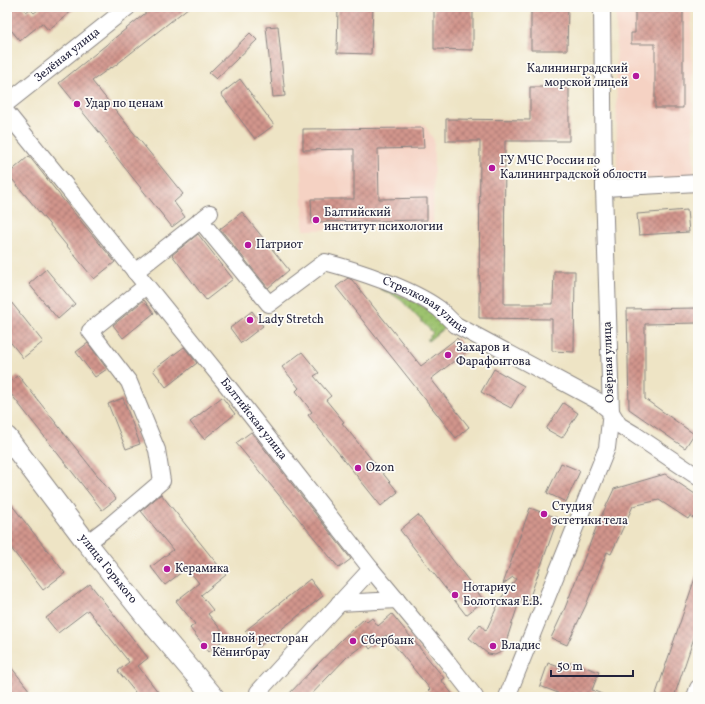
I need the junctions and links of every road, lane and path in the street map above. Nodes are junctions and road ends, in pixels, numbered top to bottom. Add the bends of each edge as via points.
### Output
1 (128, 7) edge
2 (602, 7) edge
3 (7, 103) edge
4 (7, 113) edge
5 (698, 183) edge
6 (604, 188) junction
7 (135, 272) junction
8 (146, 286) junction
9 (611, 412) junction
10 (7, 437) edge
11 (7, 459) edge
12 (698, 477) edge
13 (87, 543) junction
14 (371, 569) junction
15 (397, 600) junction
16 (339, 603) junction
17 (698, 688) edge
18 (258, 692) dead end
19 (196, 697) edge
20 (214, 697) edge
21 (475, 697) edge
22 (507, 697) edge
23 (695, 697) edge

1 - 3 street, Зелёная улица
2 - 6 street, Озёрная улица
4 - 7 street, Балтийская улица
5 - 6 street
6 - 9 street, Озёрная улица
7 - 8 street, Балтийская улица
7 - 9 street, Стрелковая улица via 205,217 269,304 328,262 373,277 416,296 437,308 456,325 598,401
8 - 13 street via 90,331 129,382 157,450 162,481
8 - 14 street, Балтийская улица
9 - 12 street, Стрелковая улица via 623,428
9 - 22 street, Озёрная улица via 607,448
10 - 13 main road, улица Горького
11 - 19 main road, улица Горького
13 - 20 main road, улица Горького
14 - 15 street, Балтийская улица
14 - 16 street
15 - 16 street
15 - 21 street, Балтийская улица
16 - 18 street
17 - 23 street

